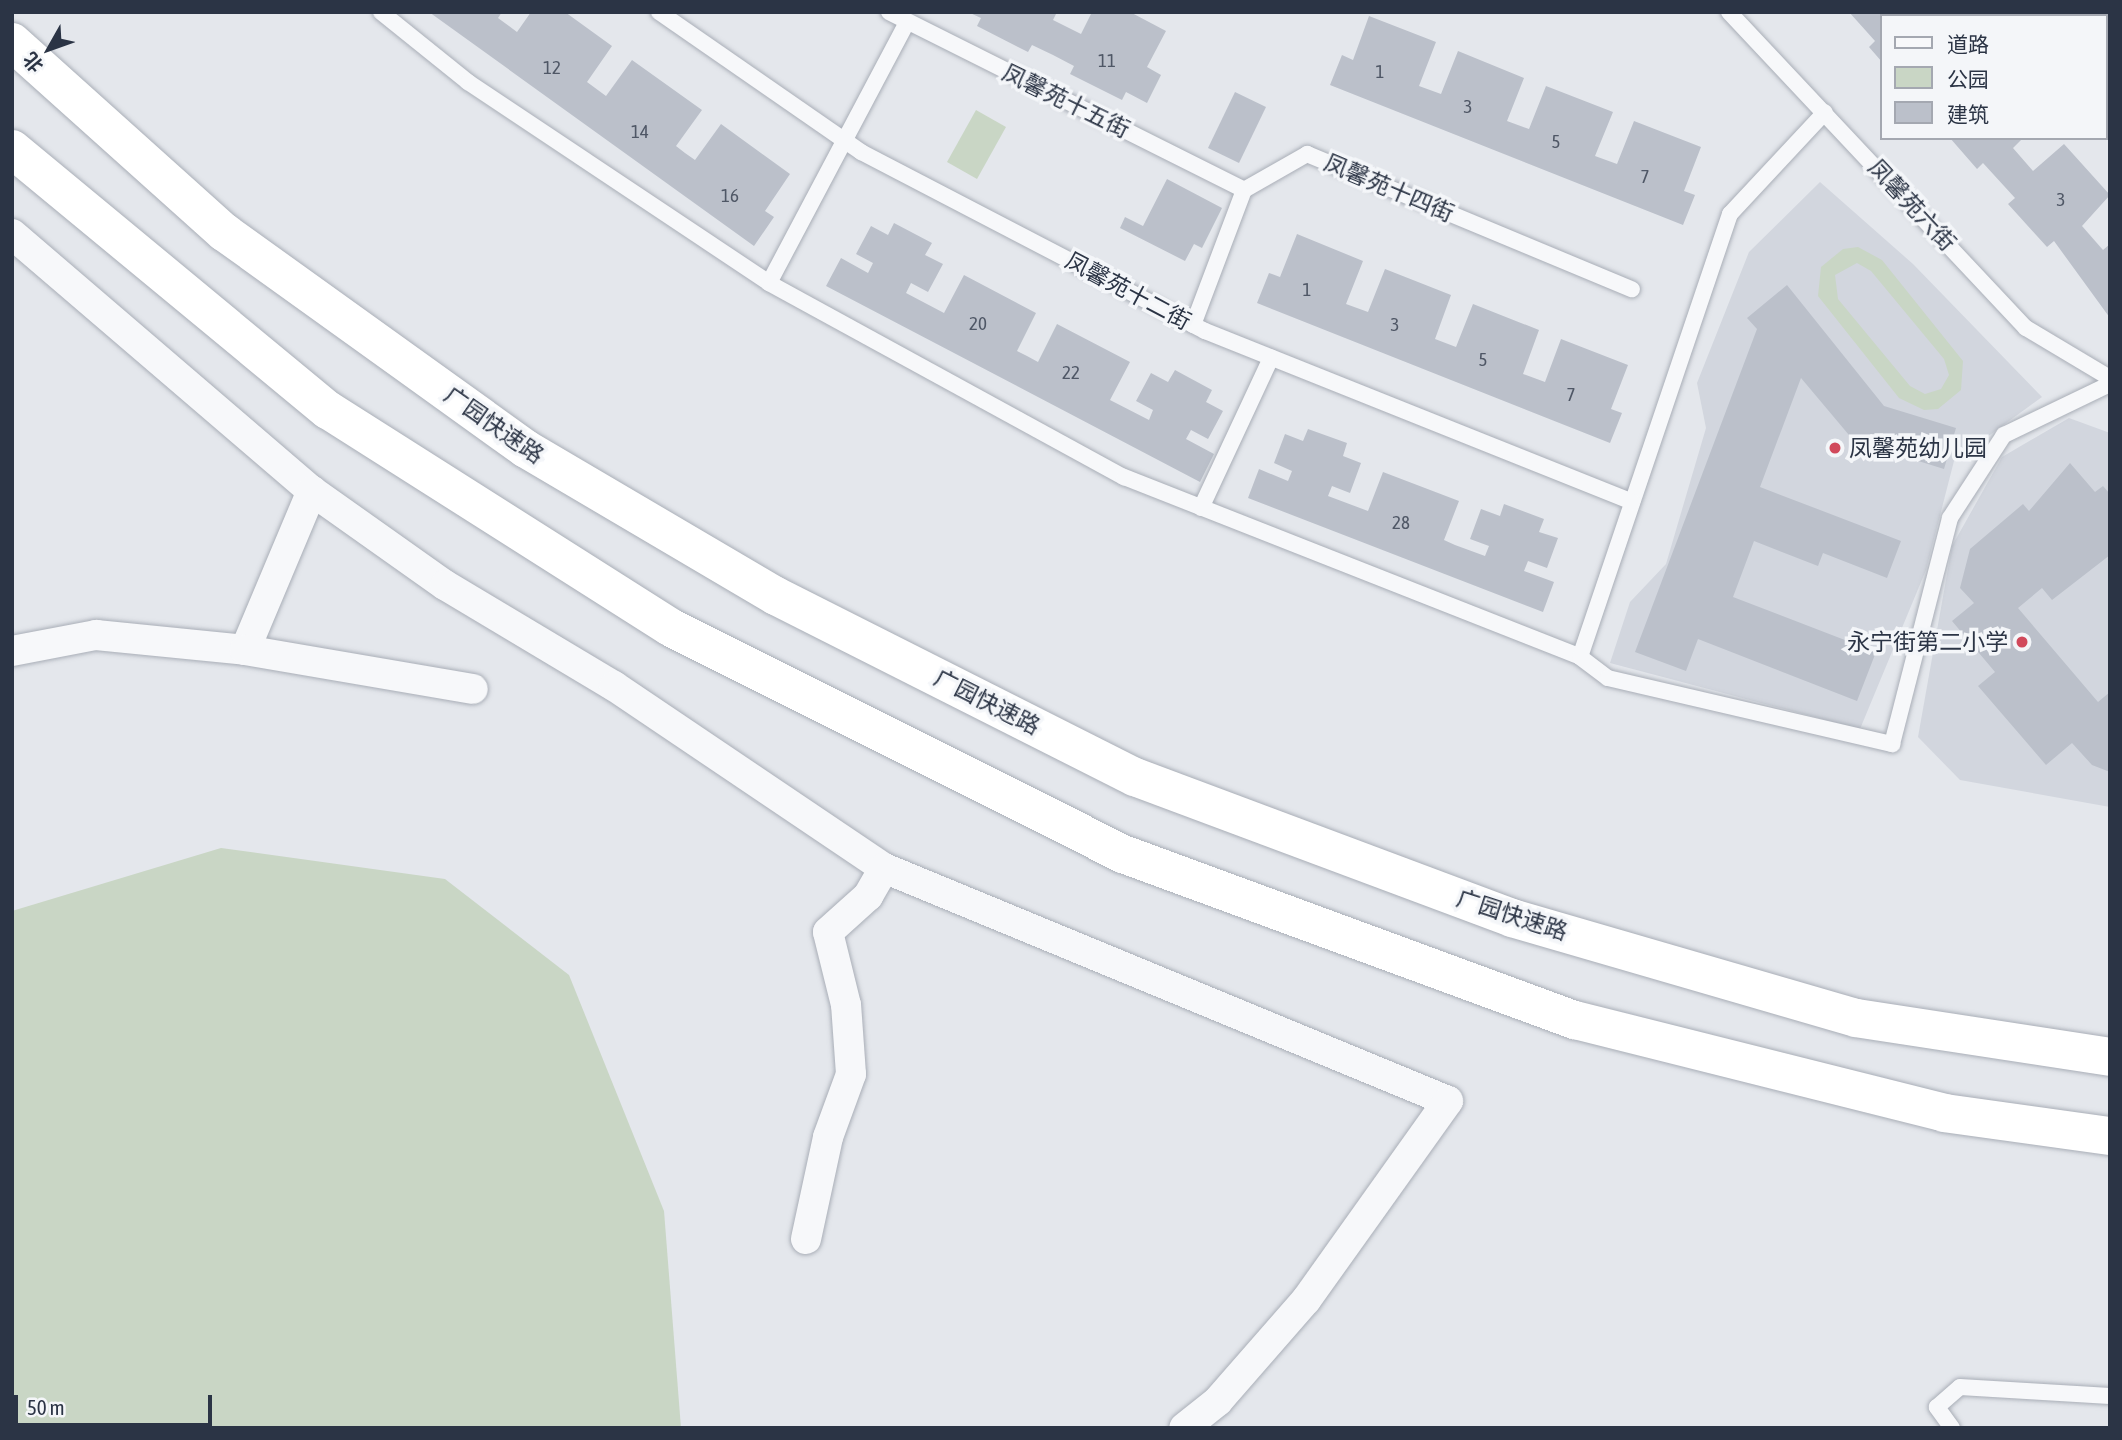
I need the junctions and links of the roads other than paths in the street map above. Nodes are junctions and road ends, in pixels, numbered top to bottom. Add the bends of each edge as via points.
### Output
1 (381, 12) edge
2 (659, 12) edge
3 (889, 12) edge
4 (1729, 12) edge
5 (907, 22) junction
6 (12, 42) edge
7 (1825, 112) junction
8 (844, 141) junction
9 (12, 149) edge
10 (1244, 190) junction
11 (12, 234) edge
12 (769, 284) junction
13 (1632, 289) dead end
14 (1194, 325) junction
15 (1271, 358) junction
16 (2110, 381) edge
17 (312, 491) junction
18 (1632, 502) junction
19 (1201, 508) junction
20 (245, 650) junction
21 (12, 651) edge
22 (1580, 657) junction
23 (472, 689) dead end
24 (884, 868) junction
25 (2110, 1057) edge
26 (2110, 1136) edge
27 (806, 1239) dead end
28 (2110, 1396) edge
29 (1184, 1428) edge
30 (1952, 1428) edge

1 - 12 lane via 468,82
2 - 8 lane, 凤馨苑十二街
3 - 5 lane, 凤馨苑十五街
4 - 7 lane, 凤馨苑六街
5 - 8 lane
5 - 10 lane, 凤馨苑十五街
6 - 25 highway, 广园快速路 via 224,232 526,449 776,596 1135,777 1512,918 1816,1006
7 - 16 lane, 凤馨苑六街 via 2026,328
7 - 18 lane via 1730,214
8 - 12 lane
8 - 14 lane, 凤馨苑十二街
9 - 26 highway via 340,417 670,627 1123,854 1575,1020 1944,1113
10 - 13 lane, 凤馨苑十四街 via 1307,154
10 - 14 lane
11 - 17 street
12 - 19 lane via 1124,477
14 - 15 lane, 凤馨苑十二街
15 - 18 lane, 凤馨苑十二街
15 - 19 lane
16 - 22 lane via 2004,435 1950,518 1892,744 1608,678
17 - 20 street
17 - 24 street via 445,585 614,686
18 - 22 lane
19 - 22 lane
20 - 21 street via 96,635
20 - 23 street
24 - 27 street via 869,896 828,932 846,1005 851,1074 828,1137
24 - 29 street via 1448,1101 1306,1300 1217,1401
28 - 30 lane via 1960,1387 1937,1406

